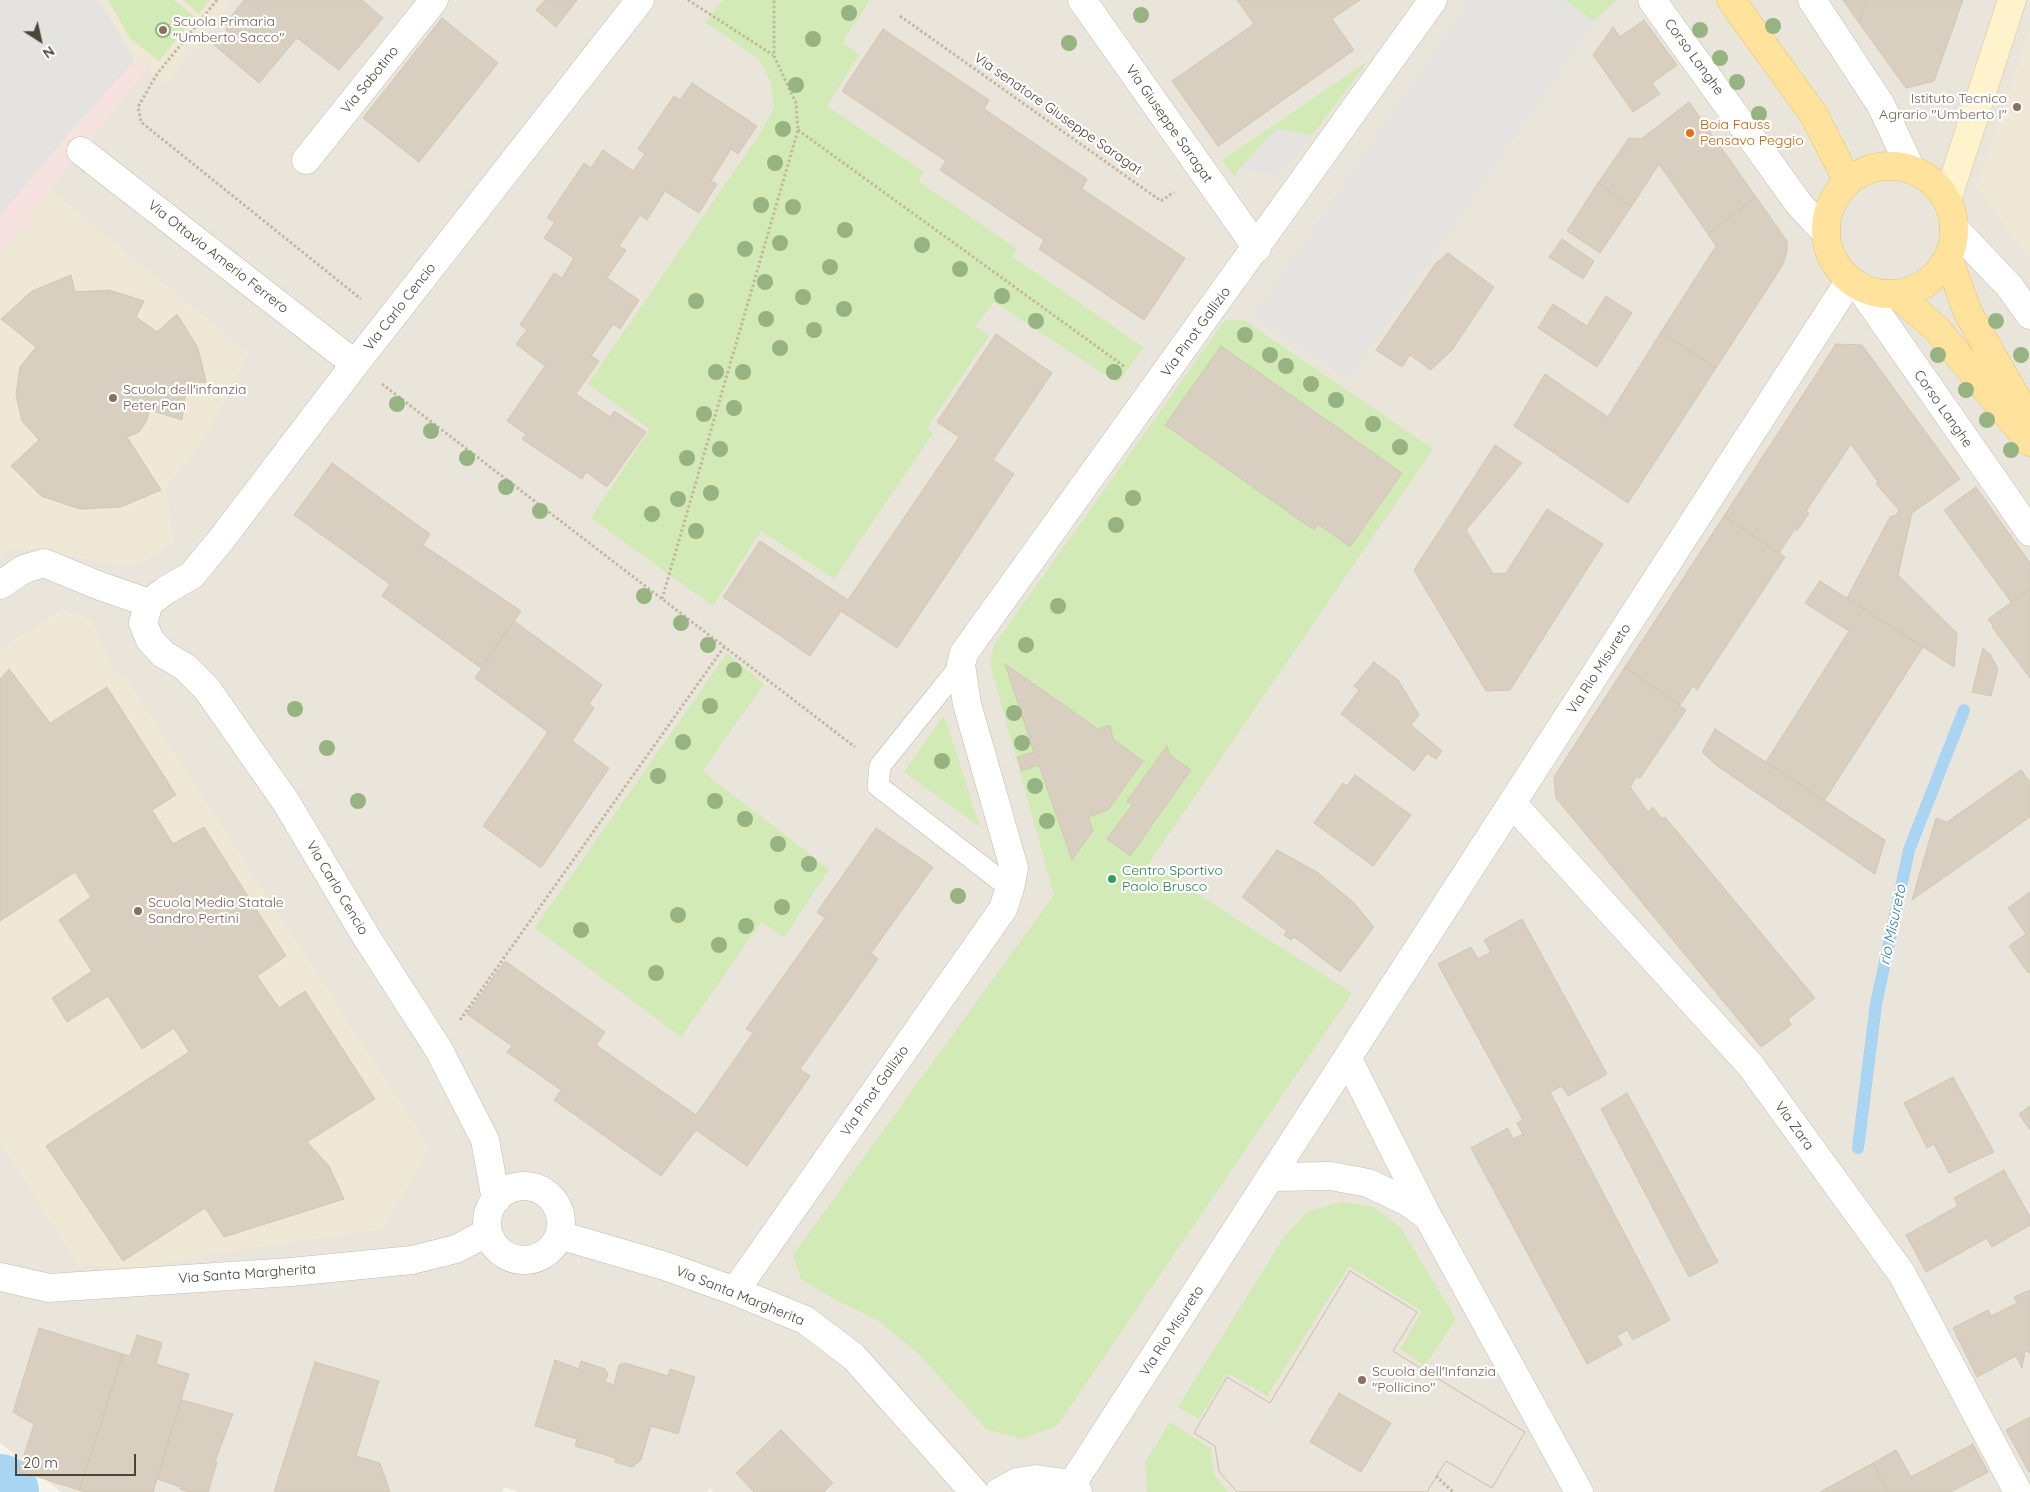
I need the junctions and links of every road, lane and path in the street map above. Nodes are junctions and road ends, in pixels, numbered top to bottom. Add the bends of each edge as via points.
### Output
1 (217, 0) edge
2 (434, 0) edge
3 (640, 0) edge
4 (688, 0) edge
5 (774, 0) edge
6 (1082, 0) edge
7 (1433, 0) edge
8 (1652, 0) edge
9 (1730, 0) edge
10 (1812, 0) edge
11 (2012, 0) edge
12 (900, 16) dead end
13 (774, 56) junction
14 (798, 130) junction
15 (81, 151) dead end
16 (306, 160) dead end
17 (1202, 170) junction
18 (1912, 170) junction
19 (1848, 182) junction
20 (1947, 200) junction
21 (1954, 228) junction
22 (1826, 233) junction
23 (1257, 248) junction
24 (1948, 257) junction
25 (1854, 282) junction
26 (1896, 294) junction
27 (2030, 315) edge
28 (389, 321) junction
29 (355, 364) junction
30 (1155, 388) junction
31 (2030, 422) edge
32 (2030, 442) edge
33 (2030, 532) edge
34 (0, 585) edge
35 (662, 599) junction
36 (149, 603) junction
37 (724, 647) junction
38 (961, 665) junction
39 (880, 766) junction
40 (1512, 803) junction
41 (1010, 888) junction
42 (439, 1050) junction
43 (1348, 1059) junction
44 (1273, 1177) junction
45 (496, 1200) junction
46 (1428, 1217) junction
47 (488, 1232) junction
48 (559, 1235) junction
49 (0, 1278) edge
50 (735, 1291) junction
51 (1436, 1476) dead end
52 (1075, 1488) edge
53 (974, 1492) edge
54 (999, 1492) edge
55 (1454, 1492) edge
56 (1578, 1492) edge
57 (2018, 1492) edge

1 - 28 path via 157,74 138,107 141,122
2 - 16 street, Via Sabotino
3 - 28 street, Via Carlo Cencio
4 - 13 path
5 - 13 path
6 - 17 street, Via Giuseppe Saragat
7 - 23 street, Via Pinot Gallizio
8 - 22 street, Corso Langhe via 1799,204
9 - 19 main road via 1814,115
10 - 18 street via 1882,105
11 - 20 main road
12 - 17 path, Via senatore Giuseppe Saragat via 1161,201
13 - 14 path via 796,103
14 - 30 path
14 - 35 path
15 - 29 street, Via Ottavia Amerio Ferrero
17 - 23 street, Via Giuseppe Saragat
18 - 19 main road via 1878,167 1862,172
18 - 20 main road via 1938,187
19 - 22 main road via 1828,214
20 - 21 main road
21 - 24 main road
21 - 27 street via 2010,287
22 - 25 main road via 1838,267
23 - 30 street, Via Pinot Gallizio
24 - 26 main road via 1936,275 1918,288
24 - 31 main road via 1968,313
25 - 26 main road via 1876,292
25 - 33 street, Corso Langhe
25 - 40 street, Via Rio Misureto
26 - 32 main road via 1936,328
28 - 29 street, Via Carlo Cencio
29 - 35 path
29 - 36 street, Via Carlo Cencio via 192,575
30 - 38 street, Via Pinot Gallizio via 964,653
34 - 36 street via 24,569 44,563
35 - 37 path
36 - 42 street, Via Carlo Cencio via 144,623 150,640 207,689 286,802
37 - 39 path
37 - 42 path
38 - 39 lane, Via Pinot Gallizio
38 - 41 street, Via Pinot Gallizio via 966,704 1014,868
39 - 41 lane via 878,786
40 - 43 street, Via Rio Misureto
40 - 57 street, Via Zara via 1756,1074 1902,1274
41 - 50 street, Via Pinot Gallizio via 1003,909
42 - 45 street, Via Carlo Cencio via 485,1140
43 - 44 street, Via Rio Misureto
43 - 46 street
44 - 46 street via 1331,1176 1368,1182 1408,1202
44 - 52 street, Via Rio Misureto
45 - 47 street via 488,1215
45 - 48 street via 504,1192 520,1186 547,1193 560,1212
46 - 56 street
47 - 48 street via 501,1251 522,1259 545,1254
47 - 49 street, Via Santa Margherita via 456,1249 412,1260 291,1272 49,1288
48 - 50 street, Via Santa Margherita via 665,1266
50 - 53 street, Via Santa Margherita via 805,1320 854,1357
51 - 55 path
52 - 54 street via 1036,1479 1017,1482

